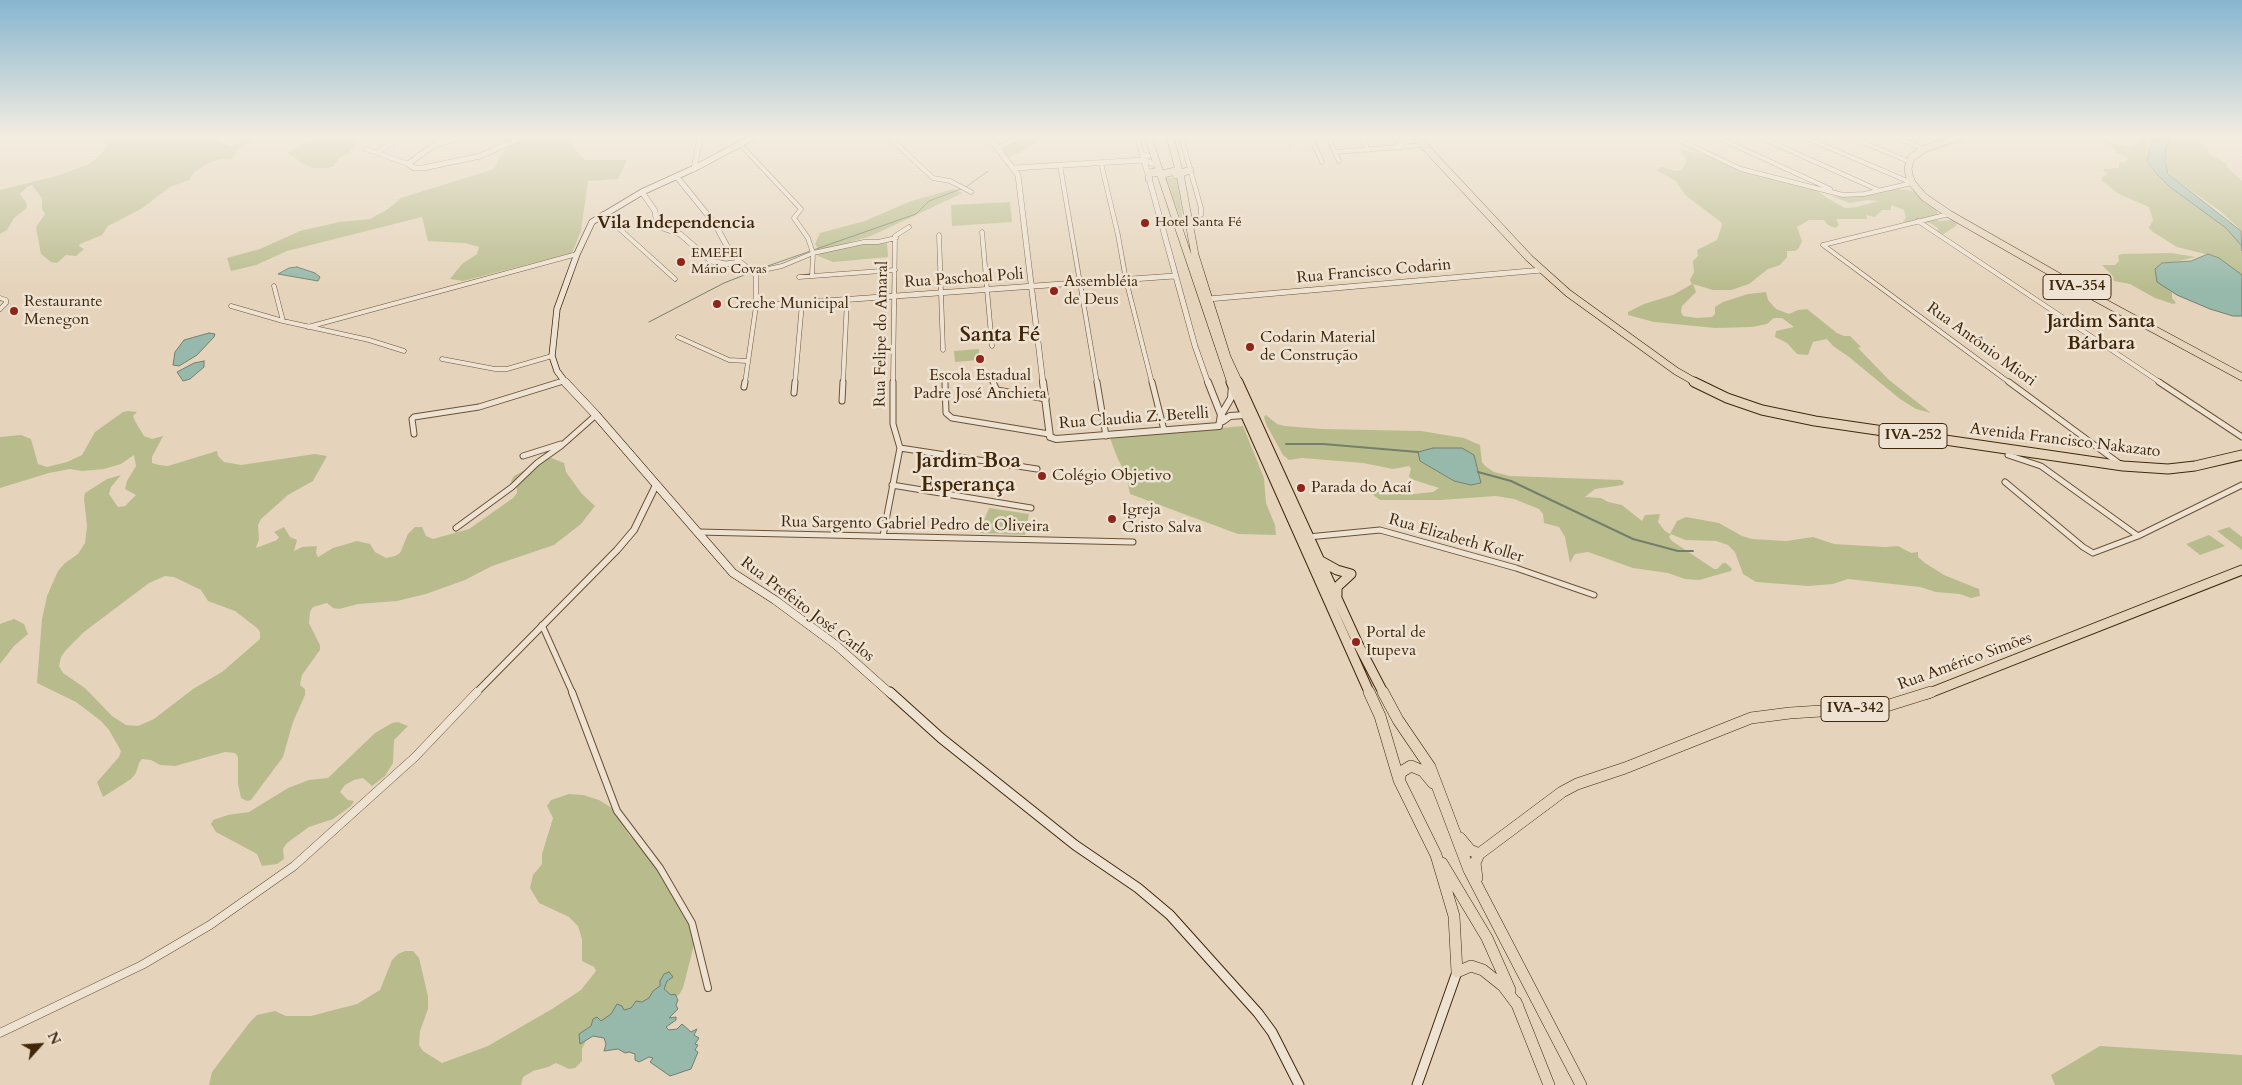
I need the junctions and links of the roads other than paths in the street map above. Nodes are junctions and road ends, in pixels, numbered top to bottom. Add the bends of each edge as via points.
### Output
1 (652, 188) edge
2 (686, 188) edge
3 (781, 188) edge
4 (963, 188) edge
5 (1020, 188) edge
6 (1064, 188) edge
7 (1107, 188) edge
8 (1151, 188) edge
9 (1166, 188) edge
10 (1182, 188) edge
11 (1196, 188) edge
12 (1464, 188) edge
13 (1815, 188) edge
14 (1827, 188) edge
15 (1873, 188) edge
16 (1889, 188) edge
17 (1916, 188) edge
18 (1878, 190) junction
19 (642, 192) junction
20 (971, 192) dead end
21 (1843, 195) junction
22 (603, 214) junction
23 (1949, 214) junction
24 (1201, 215) dead end
25 (1918, 221) junction
26 (909, 227) dead end
27 (982, 232) dead end
28 (939, 235) dead end
29 (896, 238) junction
30 (812, 249) junction
31 (577, 254) junction
32 (740, 262) junction
33 (895, 270) junction
34 (1542, 270) junction
35 (754, 272) junction
36 (812, 276) junction
37 (1174, 276) junction
38 (800, 277) dead end
39 (675, 279) dead end
40 (1126, 280) junction
41 (1080, 283) junction
42 (274, 286) dead end
43 (1032, 287) junction
44 (987, 290) junction
45 (942, 293) junction
46 (895, 297) junction
47 (0, 298) edge
48 (1208, 298) junction
49 (847, 300) junction
50 (802, 303) junction
51 (231, 306) dead end
52 (756, 306) junction
53 (0, 309) edge
54 (283, 321) junction
55 (308, 327) junction
56 (678, 337) dead end
57 (992, 346) dead end
58 (943, 350) dead end
59 (404, 351) dead end
60 (552, 356) junction
61 (442, 360) dead end
62 (746, 361) junction
63 (2242, 377) edge
64 (992, 379) dead end
65 (563, 381) junction
66 (945, 383) dead end
67 (1232, 384) junction
68 (744, 387) dead end
69 (794, 393) dead end
70 (1046, 399) junction
71 (842, 401) dead end
72 (596, 415) junction
73 (1244, 415) junction
74 (1223, 417) junction
75 (1164, 430) junction
76 (414, 434) dead end
77 (1050, 436) junction
78 (1106, 436) junction
79 (2242, 437) edge
80 (568, 440) junction
81 (900, 448) junction
82 (2008, 455) dead end
83 (2242, 455) edge
84 (523, 456) dead end
85 (2123, 466) junction
86 (1037, 469) dead end
87 (2005, 482) dead end
88 (656, 484) junction
89 (892, 485) junction
90 (2242, 485) edge
91 (1031, 508) dead end
92 (456, 528) dead end
93 (698, 532) junction
94 (883, 536) junction
95 (2138, 536) junction
96 (1308, 537) junction
97 (1133, 542) dead end
98 (1319, 560) junction
99 (2242, 570) edge
100 (1594, 595) dead end
101 (1336, 597) junction
102 (542, 624) junction
103 (1399, 780) junction
104 (1437, 787) junction
105 (1456, 833) junction
106 (1479, 854) junction
107 (1436, 855) junction
108 (1480, 886) junction
109 (1457, 972) junction
110 (708, 988) dead end
111 (1518, 1006) junction
112 (0, 1033) edge
113 (1299, 1085) edge
114 (1417, 1085) edge
115 (1549, 1085) edge
116 (1581, 1085) edge

1 - 19 main road, Rua Prefeito José Carlos
2 - 32 street
3 - 30 street via 801,209 796,213 795,221
4 - 20 street
5 - 43 street
6 - 41 street
7 - 40 street
8 - 37 street
9 - 67 main road
10 - 48 main road via 1195,255
11 - 24 street
12 - 34 main road, Avenida Francisco Nakazato / IVA-252
13 - 21 street
14 - 21 street
15 - 18 street
16 - 18 street
17 - 23 main road, IVA-354
18 - 21 street
19 - 22 main road, Rua Prefeito José Carlos
19 - 32 street via 655,211 657,226 680,234 711,261
22 - 31 main road, Rua Prefeito José Carlos via 592,222
22 - 39 street
23 - 25 street
23 - 63 main road, IVA-354
25 - 79 street
25 - 85 street, Rua Antônio Miori via 1823,245
26 - 29 street, Rua Felipe do Amaral via 897,233
27 - 44 street
28 - 45 street
29 - 30 street
29 - 33 street, Rua Felipe do Amaral
30 - 35 street via 782,266
30 - 36 street
31 - 55 street
31 - 60 main road, Rua Prefeito José Carlos via 557,309
32 - 35 street
33 - 36 street
33 - 46 street, Rua Felipe do Amaral
34 - 48 street, Rua Francisco Codarin
34 - 85 main road, Avenida Francisco Nakazato / IVA-252 via 1607,322 1691,381 1762,410 1815,421
35 - 52 street via 757,279
36 - 38 street
37 - 40 street, Rua Paschoal Poli
37 - 74 street via 1198,355
40 - 41 street, Rua Paschoal Poli
40 - 75 street
41 - 43 street, Rua Paschoal Poli
41 - 78 street
42 - 54 street
43 - 44 street, Rua Paschoal Poli
43 - 70 street
44 - 45 street, Rua Paschoal Poli
44 - 57 street
45 - 46 street, Rua Paschoal Poli
45 - 58 street
46 - 49 street, Rua Paschoal Poli
46 - 81 street, Rua Felipe do Amaral via 893,424
47 - 53 street via 6,303
48 - 96 main road via 1227,357
49 - 50 street, Rua Paschoal Poli
49 - 71 street
50 - 52 street, Rua Paschoal Poli
50 - 69 street
51 - 54 street
52 - 62 street
54 - 55 street
55 - 59 street
56 - 62 street via 729,360
60 - 61 street via 507,369
60 - 65 main road, Rua Prefeito José Carlos
62 - 68 street
64 - 70 street via 998,390
65 - 72 main road, Rua Prefeito José Carlos
65 - 76 street via 479,407 414,417
66 - 77 street via 946,413 952,418
67 - 73 main road
67 - 74 street via 1232,398
70 - 77 street
72 - 80 street
72 - 88 main road, Rua Prefeito José Carlos
73 - 74 street
73 - 103 main road via 1380,716
74 - 75 street, Rua Claudia Z. Betelli via 1219,426
75 - 78 street, Rua Claudia Z. Betelli
77 - 78 street, Rua Claudia Z. Betelli via 1056,440
80 - 84 street
80 - 92 street via 506,492
81 - 86 street
81 - 89 street
82 - 95 street via 2041,466
83 - 85 main road, Avenida Francisco Nakazato / IVA-252 via 2168,469
87 - 95 street via 2093,553
88 - 93 main road, Rua Prefeito José Carlos
88 - 102 street via 634,530
89 - 91 street
89 - 94 street
90 - 95 street
93 - 94 street, Rua Sargento Gabriel Pedro de Oliveira
93 - 113 main road, Rua Prefeito José Carlos via 732,573 836,645 941,738 1074,845 1138,888 1170,915 1258,1012
94 - 97 street, Rua Sargento Gabriel Pedro de Oliveira
96 - 98 main road
96 - 100 street, Rua Elizabeth Koller via 1366,530 1386,532 1516,568
98 - 101 main road
98 - 101 main road via 1351,574 1337,587
99 - 106 main road, Rua Américo Simões / IVA-342 via 1929,693 1883,706 1751,718 1577,784
101 - 104 main road via 1371,671 1430,768
102 - 110 street via 568,681 618,811 660,868 692,923
102 - 112 street via 415,756 294,866 210,925 142,965
103 - 104 main road via 1405,769 1417,767
103 - 107 main road
104 - 105 main road
105 - 106 main road via 1470,850
105 - 108 main road via 1464,858
106 - 108 main road via 1475,863
107 - 109 main road via 1454,916
107 - 111 main road via 1487,938
108 - 116 main road
109 - 111 main road via 1471,966 1483,970 1503,986
109 - 114 main road
111 - 115 main road

